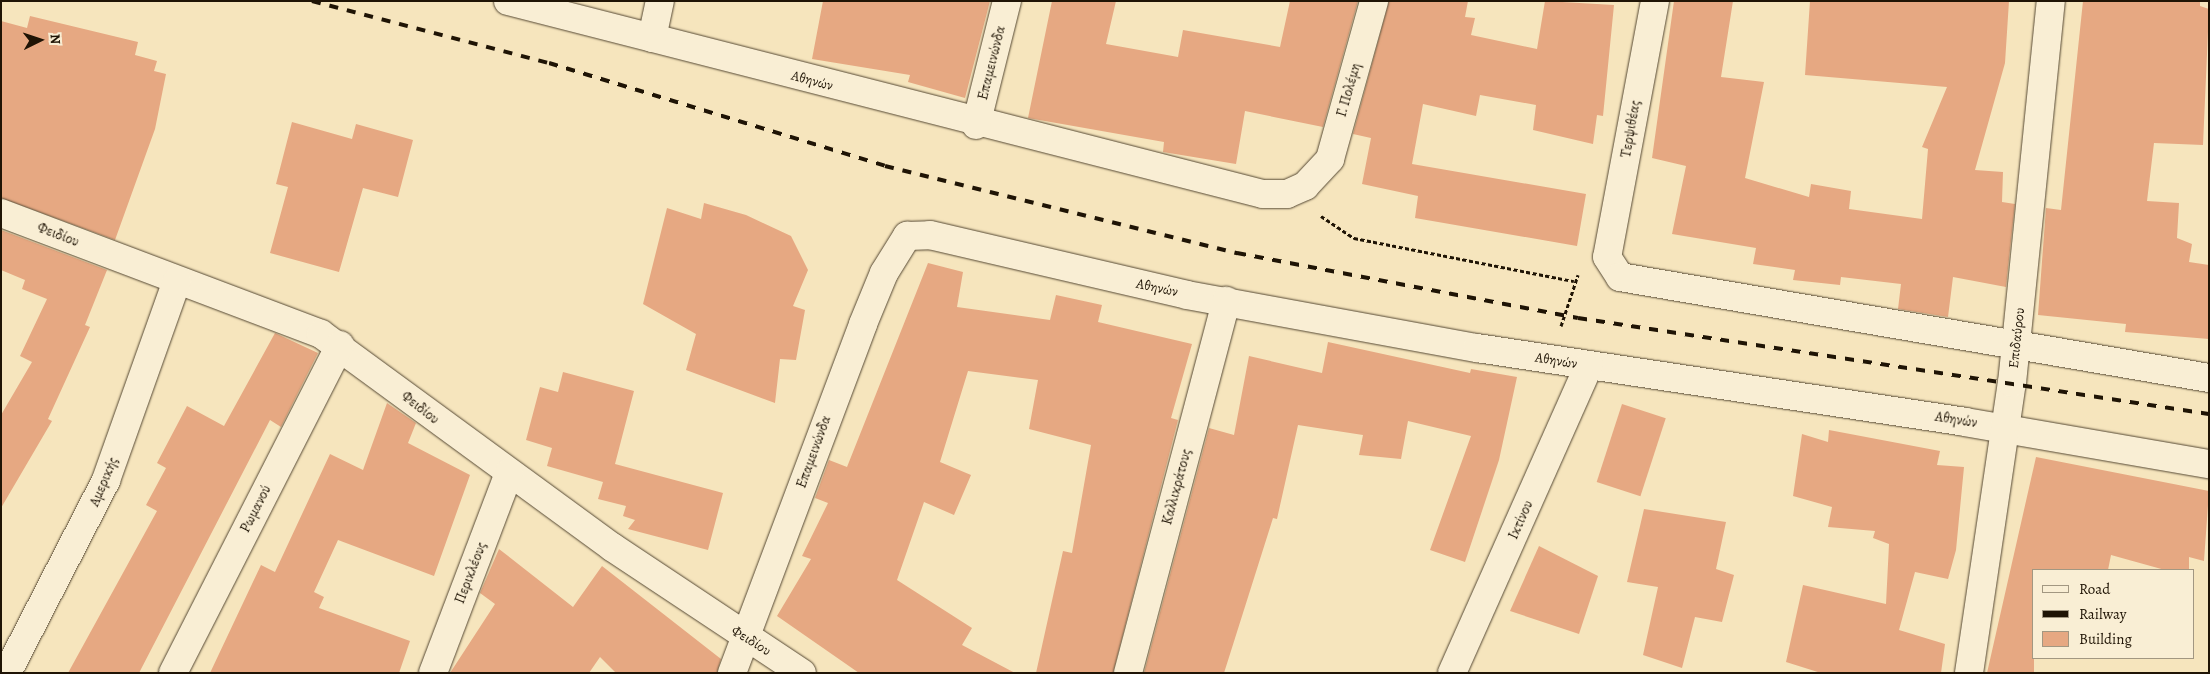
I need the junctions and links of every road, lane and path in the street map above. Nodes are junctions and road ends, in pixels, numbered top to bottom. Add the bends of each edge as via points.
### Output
1 (508, 1) edge
2 (660, 1) edge
3 (1007, 1) edge
4 (1374, 1) edge
5 (1654, 1) edge
6 (2051, 1) edge
7 (652, 38) junction
8 (976, 125) junction
9 (1287, 194) junction
10 (1, 213) edge
11 (907, 236) joint
12 (1607, 257) junction
13 (178, 281) junction
14 (1574, 281) junction
15 (1226, 302) junction
16 (2016, 343) junction
17 (340, 345) junction
18 (1549, 360) junction
19 (1589, 366) junction
20 (2209, 378) edge
21 (2006, 429) junction
22 (2209, 464) edge
23 (509, 473) junction
24 (746, 640) junction
25 (6, 673) edge
26 (173, 673) edge
27 (433, 673) edge
28 (732, 673) edge
29 (802, 673) edge
30 (1128, 673) edge
31 (1452, 673) edge
32 (1969, 673) edge

1 - 7 street, Αθηνών
2 - 7 street
3 - 8 street, Επαμεινώνδα
4 - 9 street, Γ. Πολέμη via 1330,159 1318,176
5 - 12 street, Τερψιθέας
6 - 16 street, Επιδαύρου
7 - 8 street, Αθηνών
8 - 9 street, Αθηνών via 1263,194
9 - 14 path via 1354,238
10 - 13 street, Φειδίου
11 - 15 street, Αθηνών via 930,235
11 - 24 street, Επαμεινώνδα via 884,273 845,369
12 - 14 path via 1592,257
12 - 16 street via 1620,277 1632,282
13 - 17 street, Φειδίου via 277,315
13 - 25 street, Αμερικής via 106,480
14 - 18 path
15 - 18 street, Αθηνών
15 - 30 street, Καλλικράτους
16 - 20 street
16 - 21 street, Επιδαύρου
17 - 23 street, Φειδίου
17 - 26 street, Ρωμανού
18 - 19 street, Αθηνών
19 - 21 street, Αθηνών
19 - 31 street, Ικτίνου
21 - 22 street, Αθηνών
21 - 32 street, Επιδαύρου
23 - 24 street, Φειδίου
23 - 27 street, Περικλέους
24 - 28 street, Επαμεινώνδα
24 - 29 street, Φειδίου

